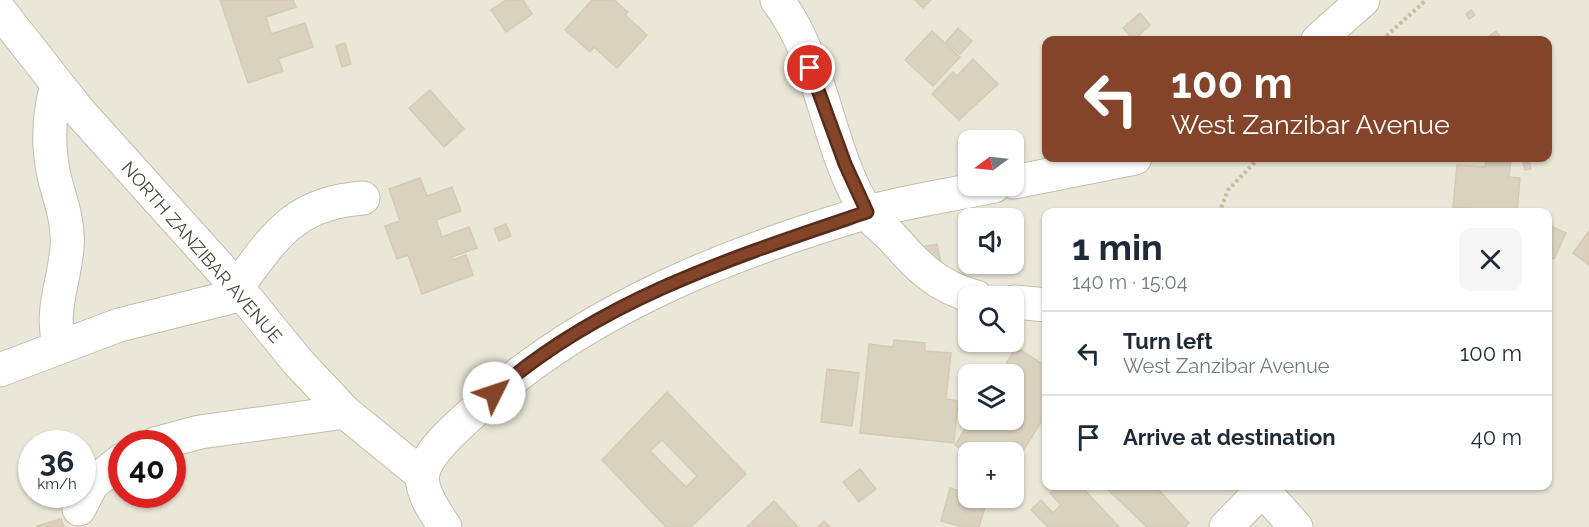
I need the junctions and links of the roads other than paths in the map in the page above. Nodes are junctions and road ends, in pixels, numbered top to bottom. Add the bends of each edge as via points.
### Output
1 (777, 0) edge
2 (1363, 0) edge
3 (0, 11) edge
4 (1322, 36) edge
5 (57, 85) junction
6 (1115, 162) edge
7 (1024, 180) edge
8 (958, 193) edge
9 (363, 198) dead end
10 (867, 212) junction
11 (240, 290) junction
12 (958, 291) edge
13 (1024, 303) edge
14 (1042, 305) edge
15 (60, 346) junction
16 (0, 370) edge
17 (345, 412) junction
18 (186, 436) edge
19 (108, 471) edge
20 (422, 475) junction
21 (1258, 490) edge
22 (1262, 490) edge
23 (79, 509) dead end
24 (445, 527) edge
25 (1226, 527) edge
26 (1296, 527) edge

1 - 10 street via 795,28
2 - 4 street
3 - 5 street, NORTH ZANZIBAR AVENUE
5 - 11 street, NORTH ZANZIBAR AVENUE
5 - 15 street via 49,139 67,236 55,314
6 - 7 street
8 - 10 street
9 - 11 street via 314,207 285,226
10 - 12 street via 920,269
10 - 20 street via 724,261 575,334 511,378 461,423 427,463
11 - 15 street
11 - 17 street, NORTH ZANZIBAR AVENUE via 297,361
13 - 14 street
15 - 16 street
17 - 18 street
17 - 20 street, NORTH ZANZIBAR AVENUE
19 - 23 street via 92,484
20 - 24 street via 426,493
21 - 25 street
22 - 26 street

